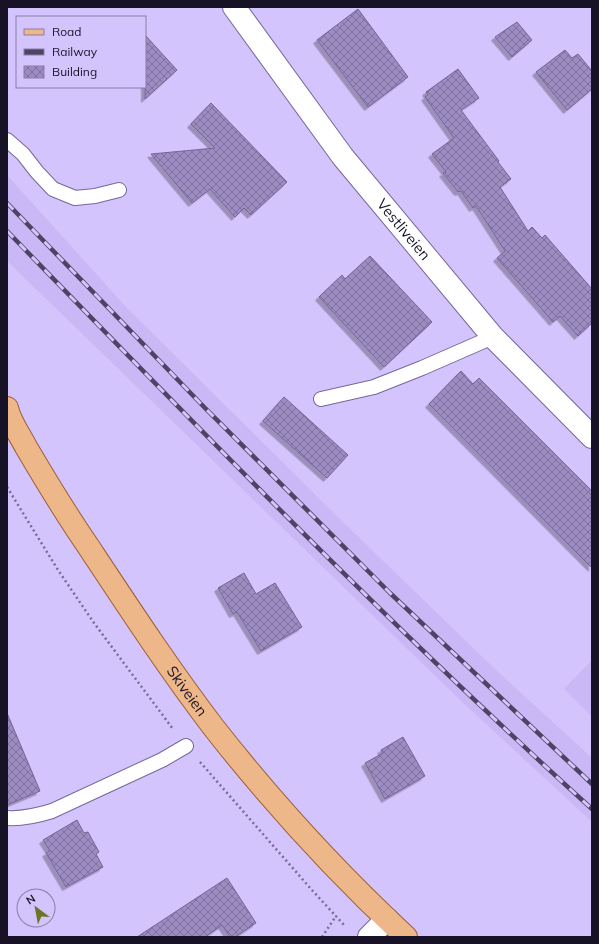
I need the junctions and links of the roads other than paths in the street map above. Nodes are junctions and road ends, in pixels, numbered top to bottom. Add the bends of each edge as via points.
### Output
1 (234, 7) edge
2 (7, 140) edge
3 (119, 190) dead end
4 (493, 337) junction
5 (321, 399) dead end
6 (7, 411) edge
7 (592, 437) edge
8 (186, 746) road end
9 (7, 818) edge
10 (387, 919) junction
11 (369, 937) edge
12 (406, 937) edge

1 - 4 street, Vestliveien via 343,157
2 - 3 lane via 23,154 53,189 76,198
4 - 5 lane via 374,387
4 - 7 street, Vestliveien
6 - 10 main road, Skiveien via 54,496 206,716 302,833
8 - 9 lane via 162,760 52,811 20,819
10 - 11 street
10 - 12 main road, Skiveien

